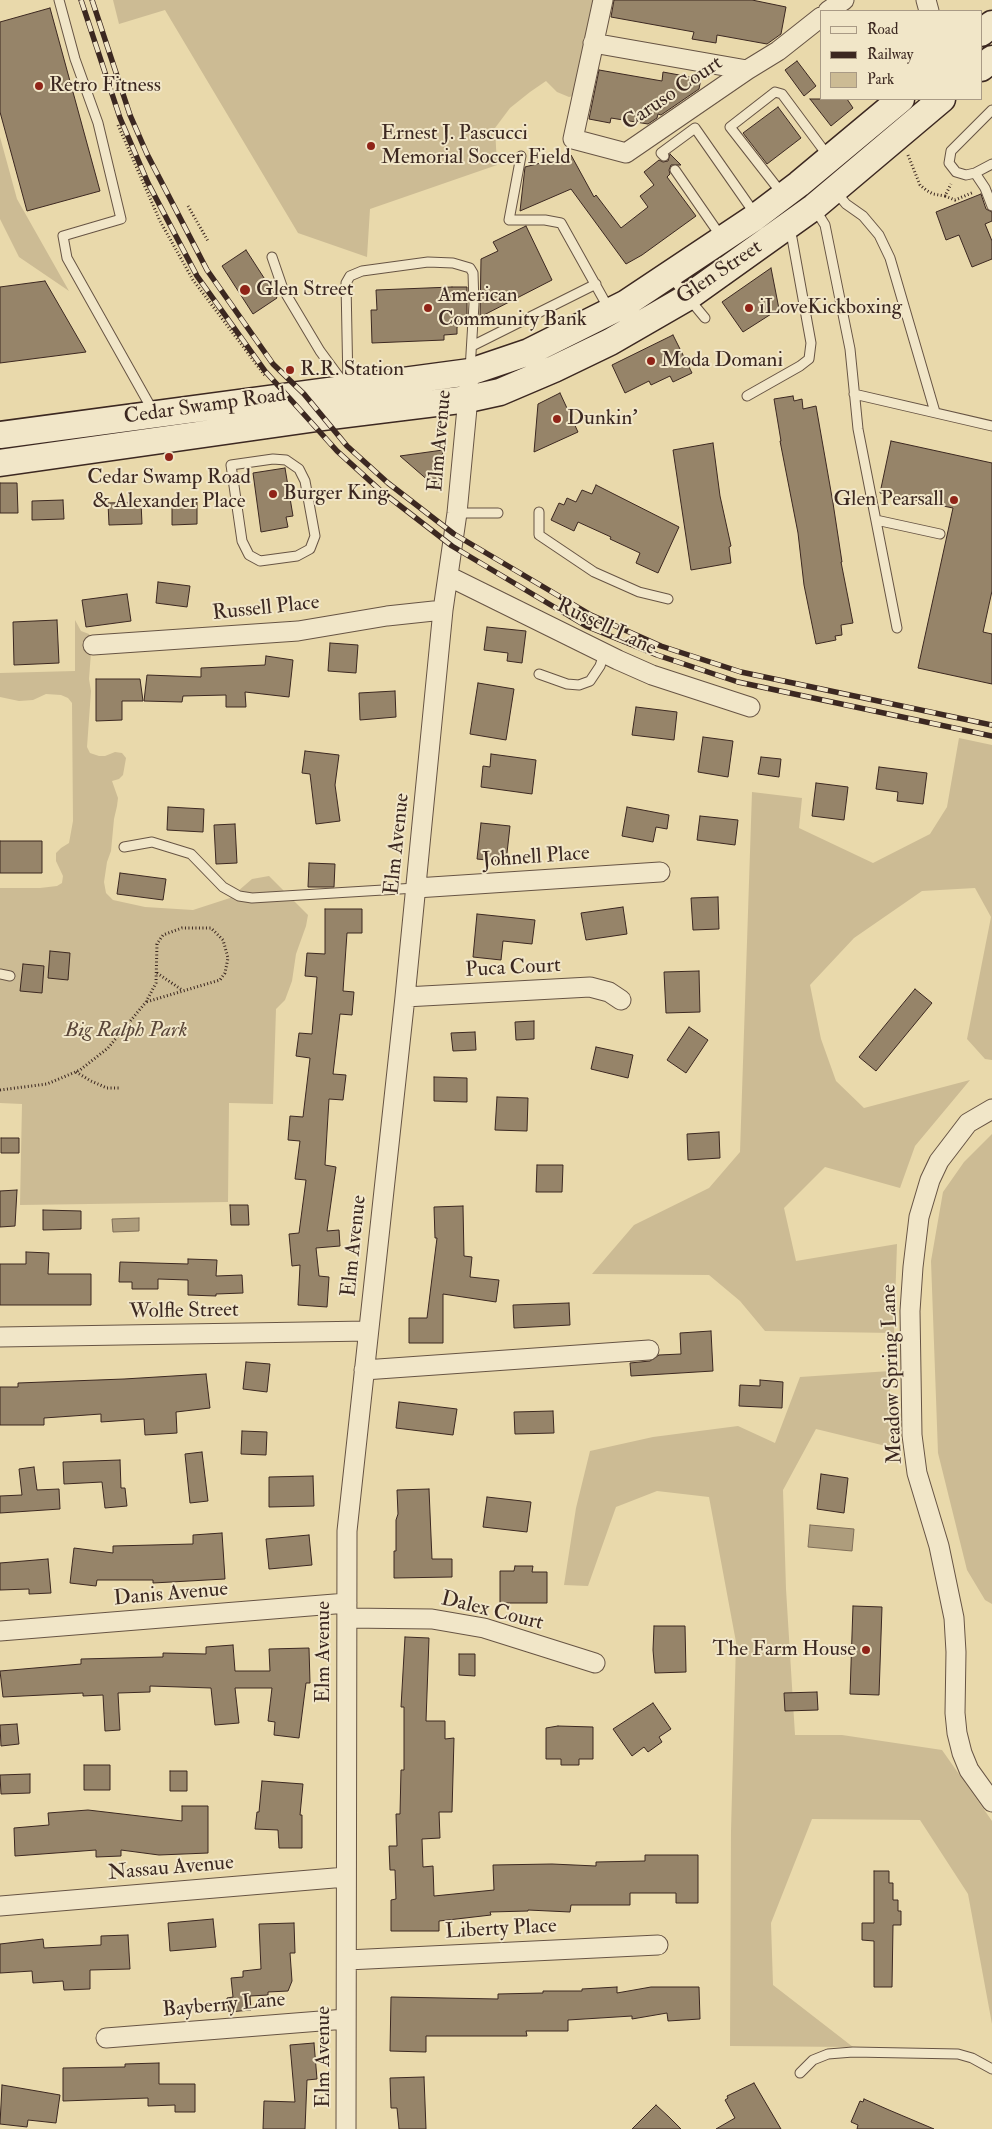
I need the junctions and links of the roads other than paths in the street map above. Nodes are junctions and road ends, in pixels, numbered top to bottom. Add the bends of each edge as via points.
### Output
1 (59, 0) edge
2 (603, 0) edge
3 (844, 0) edge
4 (829, 10) edge
5 (820, 18) edge
6 (992, 24) edge
7 (982, 32) edge
8 (593, 43) junction
9 (992, 59) edge
10 (982, 67) edge
11 (747, 70) junction
12 (900, 100) edge
13 (941, 100) edge
14 (992, 110) edge
15 (521, 156) dead end
16 (664, 156) dead end
17 (992, 164) edge
18 (674, 170) dead end
19 (975, 173) junction
20 (801, 196) junction
21 (992, 206) edge
22 (723, 239) junction
23 (272, 256) dead end
24 (670, 275) junction
25 (596, 284) junction
26 (688, 297) junction
27 (611, 311) junction
28 (705, 318) dead end
29 (472, 346) junction
30 (470, 372) junction
31 (348, 389) junction
32 (854, 394) junction
33 (747, 396) dead end
34 (468, 399) junction
35 (935, 412) junction
36 (992, 426) edge
37 (157, 427) junction
38 (0, 435) edge
39 (0, 463) edge
40 (498, 512) dead end
41 (539, 512) dead end
42 (457, 513) junction
43 (313, 520) joint
44 (876, 520) junction
45 (940, 534) dead end
46 (448, 576) junction
47 (668, 599) dead end
48 (444, 610) junction
49 (897, 628) dead end
50 (93, 645) dead end
51 (604, 654) junction
52 (539, 674) dead end
53 (750, 707) dead end
54 (124, 847) dead end
55 (660, 872) dead end
56 (416, 888) junction
57 (0, 974) edge
58 (10, 976) dead end
59 (405, 997) junction
60 (621, 1000) dead end
61 (992, 1109) edge
62 (368, 1331) junction
63 (0, 1337) edge
64 (649, 1350) dead end
65 (364, 1370) junction
66 (347, 1611) junction
67 (0, 1631) edge
68 (595, 1663) dead end
69 (992, 1802) edge
70 (346, 1877) junction
71 (0, 1906) edge
72 (658, 1945) dead end
73 (347, 1960) junction
74 (346, 2019) junction
75 (106, 2038) dead end
76 (992, 2069) edge
77 (800, 2073) dead end
78 (346, 2129) edge

1 - 37 lane via 75,59 98,123 121,220 63,236 67,258
2 - 8 street
3 - 4 street
5 - 11 street via 778,51
6 - 7 main road
8 - 11 street
8 - 11 street, Caruso Court via 574,139 626,153
9 - 10 main road
12 - 20 main road, Glen Street
13 - 20 main road, Glen Street
14 - 19 lane via 951,151 948,163 956,172
15 - 25 lane via 509,220 561,223
16 - 20 lane via 661,153 695,128
17 - 19 lane
18 - 22 lane
19 - 21 lane
20 - 20 lane via 782,94 775,92 730,126
20 - 22 main road, Glen Street
20 - 26 main road, Glen Street
20 - 32 lane via 825,225 850,349
20 - 33 lane via 792,238 810,343 809,359
20 - 35 lane via 846,204 863,216 879,235 890,258
22 - 24 main road, Glen Street
23 - 31 lane via 282,289
24 - 26 lane
24 - 27 main road, Glen Street
25 - 27 lane
25 - 29 lane
26 - 28 lane
26 - 34 main road, Glen Street via 610,342 554,369 500,392
27 - 30 main road, Glen Street via 529,352
29 - 30 lane
29 - 31 lane via 474,304 470,268 453,262 428,262 362,270 350,276 346,283
30 - 31 main road, Cedar Swamp Road
30 - 34 street, Elm Avenue
31 - 37 main road, Cedar Swamp Road
32 - 35 lane
32 - 44 lane
34 - 37 main road, Cedar Swamp Road
34 - 42 street, Elm Avenue
35 - 36 lane
37 - 38 main road, Cedar Swamp Road
37 - 39 main road, Cedar Swamp Road
40 - 42 lane
41 - 47 lane via 539,536 594,572 639,592
42 - 46 street, Elm Avenue
43 - 43 lane via 305,481 299,469 286,460 231,465 242,541 249,555 260,561 297,556 310,549 315,536
44 - 45 lane
44 - 49 lane
46 - 48 street, Elm Avenue
46 - 51 street, Russell Lane
48 - 50 street, Russell Place via 298,631
48 - 56 street, Elm Avenue
51 - 52 lane via 590,681 579,685
51 - 53 street, Russell Lane via 652,675
54 - 56 lane via 152,842 191,854 223,887 239,896 252,898
55 - 56 street, Johnell Place
56 - 59 street, Elm Avenue
57 - 58 lane
59 - 60 street, Puca Court via 590,987 609,992
59 - 62 street, Elm Avenue
61 - 69 street, Meadow Spring Lane via 968,1123 930,1180 919,1218 910,1310 912,1435 917,1473 939,1546 954,1618 957,1733 969,1770
62 - 63 street, Wolfle Street
62 - 65 street, Elm Avenue
64 - 65 street
65 - 66 street, Elm Avenue via 348,1531
66 - 67 street, Danis Avenue
66 - 68 street, Dalex Court via 432,1619 484,1628
66 - 70 street, Elm Avenue
70 - 71 street, Nassau Avenue
70 - 73 street, Elm Avenue
72 - 73 street, Liberty Place
73 - 74 street, Elm Avenue
74 - 75 street, Bayberry Lane
74 - 78 street, Elm Avenue
76 - 77 lane via 958,2054 853,2052 828,2054 813,2060

